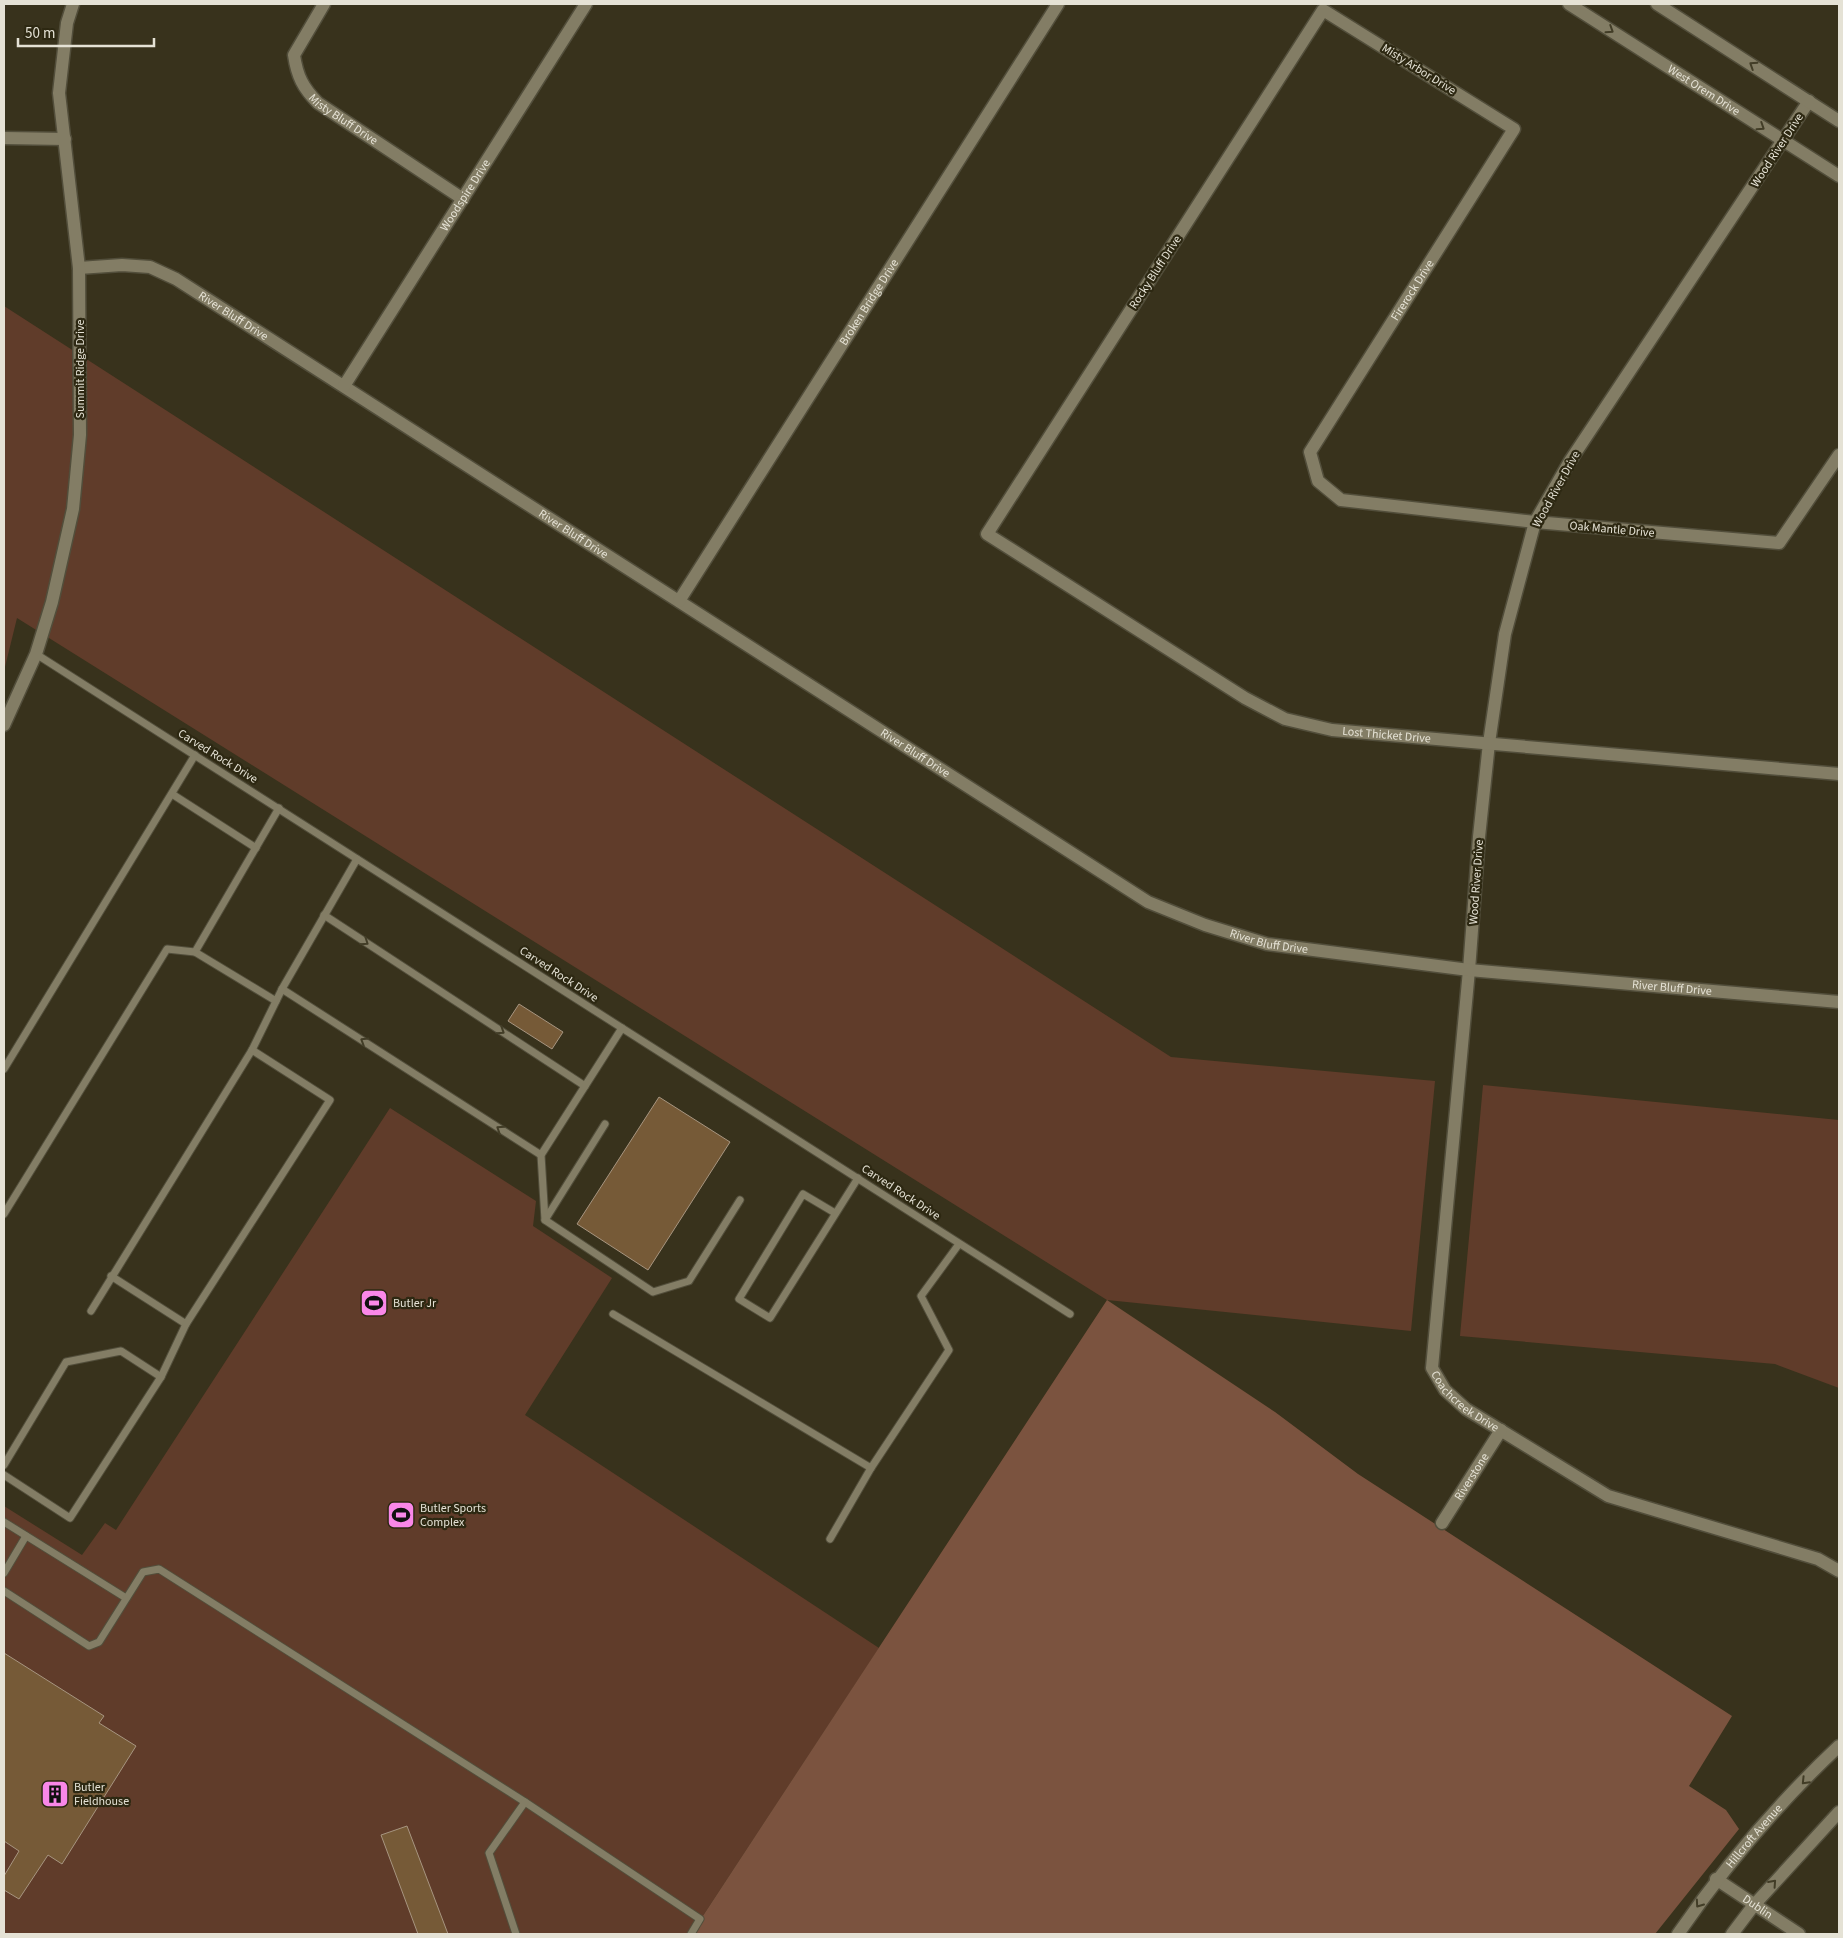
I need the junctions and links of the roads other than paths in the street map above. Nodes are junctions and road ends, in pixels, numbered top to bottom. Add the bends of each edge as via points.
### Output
1 (73, 4) edge
2 (324, 4) edge
3 (586, 4) edge
4 (1058, 4) edge
5 (1569, 4) edge
6 (1657, 4) edge
7 (1323, 10) joint
8 (1809, 101) junction
9 (1839, 120) edge
10 (1514, 129) joint
11 (4, 138) edge
12 (65, 140) junction
13 (1783, 141) junction
14 (1839, 176) edge
15 (463, 199) junction
16 (79, 268) junction
17 (344, 386) junction
18 (1310, 452) joint
19 (1839, 455) edge
20 (1535, 522) junction
21 (987, 534) joint
22 (679, 601) junction
23 (36, 654) junction
24 (4, 725) edge
25 (1489, 744) junction
26 (195, 755) junction
27 (1839, 774) edge
28 (172, 794) junction
29 (279, 808) junction
30 (256, 848) junction
31 (357, 858) junction
32 (324, 915) junction
33 (195, 952) junction
34 (1469, 970) junction
35 (282, 989) junction
36 (276, 1000) junction
37 (1839, 1002) edge
38 (622, 1028) junction
39 (252, 1050) junction
40 (4, 1069) edge
41 (585, 1086) junction
42 (605, 1124) dead end
43 (541, 1156) junction
44 (858, 1178) junction
45 (740, 1200) dead end
46 (835, 1213) junction
47 (4, 1214) edge
48 (545, 1220) junction
49 (959, 1244) junction
50 (111, 1276) junction
51 (90, 1311) dead end
52 (613, 1314) dead end
53 (1070, 1314) dead end
54 (186, 1324) junction
55 (161, 1377) junction
56 (1501, 1430) junction
57 (4, 1465) edge
58 (871, 1468) junction
59 (4, 1475) edge
60 (4, 1522) edge
61 (1442, 1524) dead end
62 (26, 1536) junction
63 (830, 1539) dead end
64 (1839, 1571) edge
65 (4, 1573) edge
66 (4, 1591) edge
67 (126, 1598) junction
68 (1839, 1746) edge
69 (525, 1802) junction
70 (1839, 1812) edge
71 (1716, 1879) junction
72 (1754, 1905) junction
73 (516, 1934) edge
74 (691, 1934) edge
75 (1678, 1934) edge
76 (1732, 1934) edge
77 (1799, 1934) edge

1 - 12 street, Summit Ridge Drive via 67,23 59,93
2 - 15 street, Misty Bluff Drive via 294,55 297,76 306,91 318,104
3 - 15 street, Woodspire Drive
4 - 22 street, Broken Bridge Drive
5 -> 13 street, West Orem Drive
8 -> 6 street
7 - 10 street, Misty Arbor Drive
7 - 21 street, Rocky Bluff Drive
8 - 9 street
8 - 13 street, Wood River Drive
10 - 18 street, Firerock Drive
11 - 12 street
12 - 16 street, Summit Ridge Drive
13 - 14 street, West Orem Drive
13 - 20 street, Wood River Drive via 1570,461
15 - 17 street, Woodspire Drive
16 - 17 street, River Bluff Drive via 122,264 150,267 176,279
16 - 23 street, Summit Ridge Drive via 80,435 73,509 64,556
17 - 22 street, River Bluff Drive
18 - 20 street, Oak Mantle Drive via 1318,481 1341,500
19 - 20 street, Oak Mantle Drive via 1778,543
20 - 25 street, Wood River Drive via 1505,634
21 - 25 street, Lost Thicket Drive via 1246,698 1286,719 1332,730
22 - 34 street, River Bluff Drive via 1148,902 1205,926 1267,944
23 - 24 street, Summit Ridge Drive
23 - 26 lane, Carved Rock Drive
25 - 27 street, Lost Thicket Drive
25 - 34 street, Wood River Drive
26 - 28 lane
26 - 29 lane, Carved Rock Drive
28 - 30 lane
28 - 40 lane
29 - 30 lane
29 - 31 lane, Carved Rock Drive
30 - 33 lane
31 - 32 lane
31 - 38 lane, Carved Rock Drive
32 - 35 lane
32 -> 41 lane
33 - 36 lane
33 - 47 lane via 167,948
34 - 37 street, River Bluff Drive
34 - 56 street, Coachcreek Drive via 1432,1368 1445,1390 1466,1409
35 - 36 lane
43 -> 35 lane
36 - 39 lane
38 - 41 lane
38 - 44 lane, Carved Rock Drive
39 - 50 lane
39 - 54 lane via 330,1100
41 - 43 lane
42 - 48 lane
43 - 48 lane
44 - 46 lane
44 - 49 lane, Carved Rock Drive
45 - 48 lane via 689,1280 653,1292
46 - 46 lane via 770,1318 738,1299 803,1194
49 - 53 lane, Carved Rock Drive
49 - 58 lane via 921,1296 949,1350
50 - 51 lane
50 - 54 lane
52 - 58 lane
54 - 55 lane
55 - 57 lane via 121,1351 66,1362
55 - 59 lane via 70,1518
56 - 61 street, Riverstone
56 - 64 street, Coachcreek Drive via 1608,1496 1818,1560
58 - 63 lane
60 - 62 lane
62 - 65 lane
62 - 67 lane
66 - 67 lane via 90,1646 99,1642
67 - 69 lane via 143,1572 159,1569
68 -> 71 street, Hillcroft Avenue via 1752,1835
69 - 73 lane via 488,1853
69 - 74 lane via 700,1919
72 -> 70 street
71 - 72 street, Dublin
71 -> 75 street, Hillcroft Avenue
72 - 76 street
72 - 77 street, Dublin

